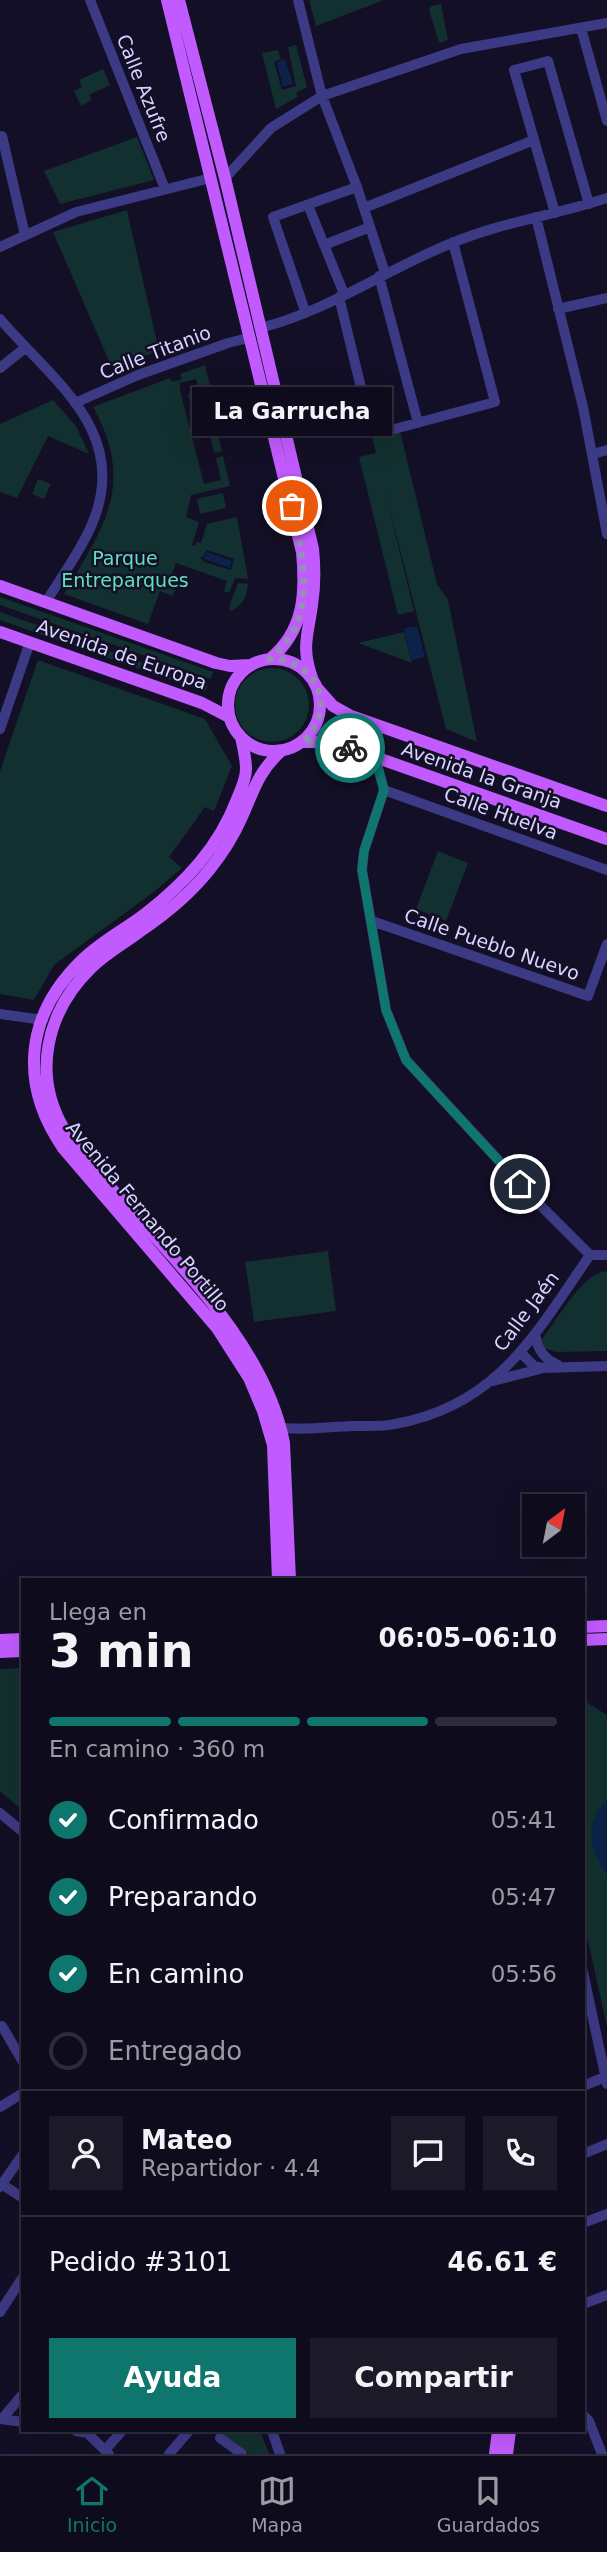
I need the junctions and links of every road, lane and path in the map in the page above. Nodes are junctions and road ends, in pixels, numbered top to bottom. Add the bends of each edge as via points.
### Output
1 (90, 0) edge
2 (167, 0) edge
3 (179, 0) edge
4 (298, 0) edge
5 (607, 23) edge
6 (581, 28) junction
7 (322, 96) junction
8 (607, 121) edge
9 (0, 138) edge
10 (534, 140) junction
11 (211, 178) junction
12 (225, 178) junction
13 (357, 187) junction
14 (165, 189) junction
15 (607, 198) edge
16 (589, 204) junction
17 (308, 205) junction
18 (364, 208) junction
19 (555, 213) junction
20 (536, 218) junction
21 (370, 228) junction
22 (25, 235) junction
23 (453, 242) junction
24 (324, 245) junction
25 (0, 247) edge
26 (382, 274) junction
27 (342, 296) junction
28 (607, 298) edge
29 (558, 309) junction
30 (305, 311) junction
31 (0, 319) edge
32 (260, 328) junction
33 (248, 338) junction
34 (25, 348) junction
35 (0, 368) edge
36 (75, 403) junction
37 (418, 423) junction
38 (607, 450) edge
39 (593, 454) junction
40 (607, 534) edge
41 (0, 586) edge
42 (46, 602) junction
43 (0, 632) edge
44 (30, 642) junction
45 (270, 659) junction
46 (250, 665) junction
47 (315, 683) junction
48 (229, 717) junction
49 (0, 729) edge
50 (241, 737) junction
51 (303, 742) junction
52 (281, 751) junction
53 (367, 755) junction
54 (384, 790) junction
55 (607, 806) edge
56 (607, 839) edge
57 (607, 870) edge
58 (372, 921) junction
59 (607, 944) edge
60 (0, 1014) edge
61 (43, 1020) junction
62 (590, 1255) junction
63 (607, 1255) edge
64 (535, 1334) junction
65 (521, 1353) junction
66 (544, 1364) junction
67 (607, 1366) edge
68 (489, 1382) junction
69 (275, 1427) junction
70 (278, 1578) edge
71 (290, 1578) edge
72 (607, 1626) edge
73 (585, 1627) edge
74 (21, 1639) edge
75 (607, 1639) edge
76 (0, 1640) edge
77 (585, 1640) edge
78 (21, 1651) edge
79 (0, 1652) edge
80 (0, 1813) edge
81 (21, 1830) edge
82 (585, 1991) edge
83 (587, 2010) edge
84 (2, 2026) dead end
85 (21, 2059) edge
86 (606, 2081) edge
87 (585, 2086) edge
88 (21, 2094) edge
89 (0, 2106) edge
90 (607, 2144) edge
91 (585, 2153) edge
92 (21, 2157) edge
93 (1, 2185) edge
94 (21, 2197) edge
95 (607, 2214) edge
96 (585, 2222) edge
97 (21, 2280) edge
98 (607, 2295) edge
99 (585, 2303) edge
100 (0, 2312) edge
101 (21, 2396) edge
102 (585, 2417) edge
103 (1, 2419) edge
104 (21, 2422) edge
105 (82, 2432) edge
106 (121, 2432) edge
107 (188, 2432) edge
108 (272, 2432) edge
109 (498, 2432) edge
110 (510, 2432) edge
111 (219, 2438) dead end
112 (107, 2452) edge
113 (169, 2454) edge
114 (242, 2454) edge
115 (280, 2454) edge
116 (495, 2454) edge
117 (508, 2454) edge
118 (602, 2454) edge

1 - 14 street, Calle Azufre
2 - 11 main road
3 - 12 main road
4 - 7 street
5 - 6 street
6 - 7 street via 461,49
6 - 8 street
7 - 12 street via 271,128
7 - 13 street
9 - 22 street
10 - 16 street via 514,70 548,61
10 - 18 street
10 - 19 street
11 - 14 street
11 - 33 main road
12 - 32 main road
13 - 17 street
13 - 18 street
14 - 22 street via 76,212
15 - 16 street
16 - 19 street
17 - 24 street
17 - 30 street via 273,217
18 - 21 street
19 - 20 street
20 - 23 street
20 - 29 street
21 - 24 street
21 - 26 street
22 - 25 street
23 - 26 street
23 - 37 street via 495,402
24 - 27 street
26 - 27 street
26 - 37 street
27 - 30 street
27 - 37 street via 371,429 377,432
28 - 29 street
29 - 39 street
30 - 32 street
31 - 34 street
32 - 47 main road via 313,549 314,595 305,634 306,660
33 - 36 street, Calle Titanio
33 - 45 main road via 292,506 304,574 297,625 288,642
34 - 35 street
34 - 36 street
36 - 42 street via 101,451 102,493 92,525
38 - 39 street
39 - 40 street
41 - 42 main road, Avenida de Europa
42 - 46 main road, Avenida de Europa via 216,663
43 - 44 main road, Avenida de Europa
44 - 48 main road, Avenida de Europa via 202,703
44 - 49 street
45 - 46 main road, Avenida de Europa
45 - 47 main road via 293,663
46 - 48 main road, Avenida de Europa via 232,686
47 - 51 main road via 321,701 317,724
47 - 55 main road, Avenida la Granja via 333,706 351,716
48 - 50 main road
50 - 52 main road via 260,749
50 - 61 main road, Avenida Fernando Portillo via 246,769 243,784 209,852 160,902 82,960
51 - 52 main road
51 - 53 main road, Avenida la Granja via 327,742
52 - 69 main road, Avenida Fernando Portillo via 261,772 241,819 208,871 171,908 82,978 53,1026 45,1066 52,1106 64,1129 239,1340 264,1384
53 - 54 street via 377,764
53 - 56 main road, Avenida la Granja
54 - 57 street, Calle Huelva
54 - 58 street via 362,870
58 - 59 street, Calle Pueblo Nuevo via 588,996
58 - 62 street via 386,1010 406,1060
60 - 61 street
61 - 69 main road, Avenida Fernando Portillo via 34,1071 46,1121 63,1148 229,1344
62 - 63 street
62 - 64 street, Calle Jaén
64 - 65 street, Calle Jaén
64 - 66 street
65 - 66 street
65 - 68 street, Calle Jaén
66 - 67 street
66 - 68 street
68 - 69 street, Calle Jaén via 467,1400 394,1425
69 - 70 main road, Avenida Fernando Portillo
69 - 71 main road, Avenida Fernando Portillo via 286,1460
72 - 73 main road
74 - 76 main road
75 - 77 main road
78 - 79 main road
80 - 81 street
82 - 83 street
83 - 86 street
84 - 85 street
86 - 87 street
88 - 89 street
90 - 91 street
92 - 93 street
93 - 94 street
95 - 96 street
97 - 100 street
98 - 99 street
101 - 103 street
102 - 118 street
103 - 104 street
105 - 112 street
106 - 112 street
107 - 113 street
108 - 115 street
109 - 116 main road
110 - 117 main road
111 - 114 street

